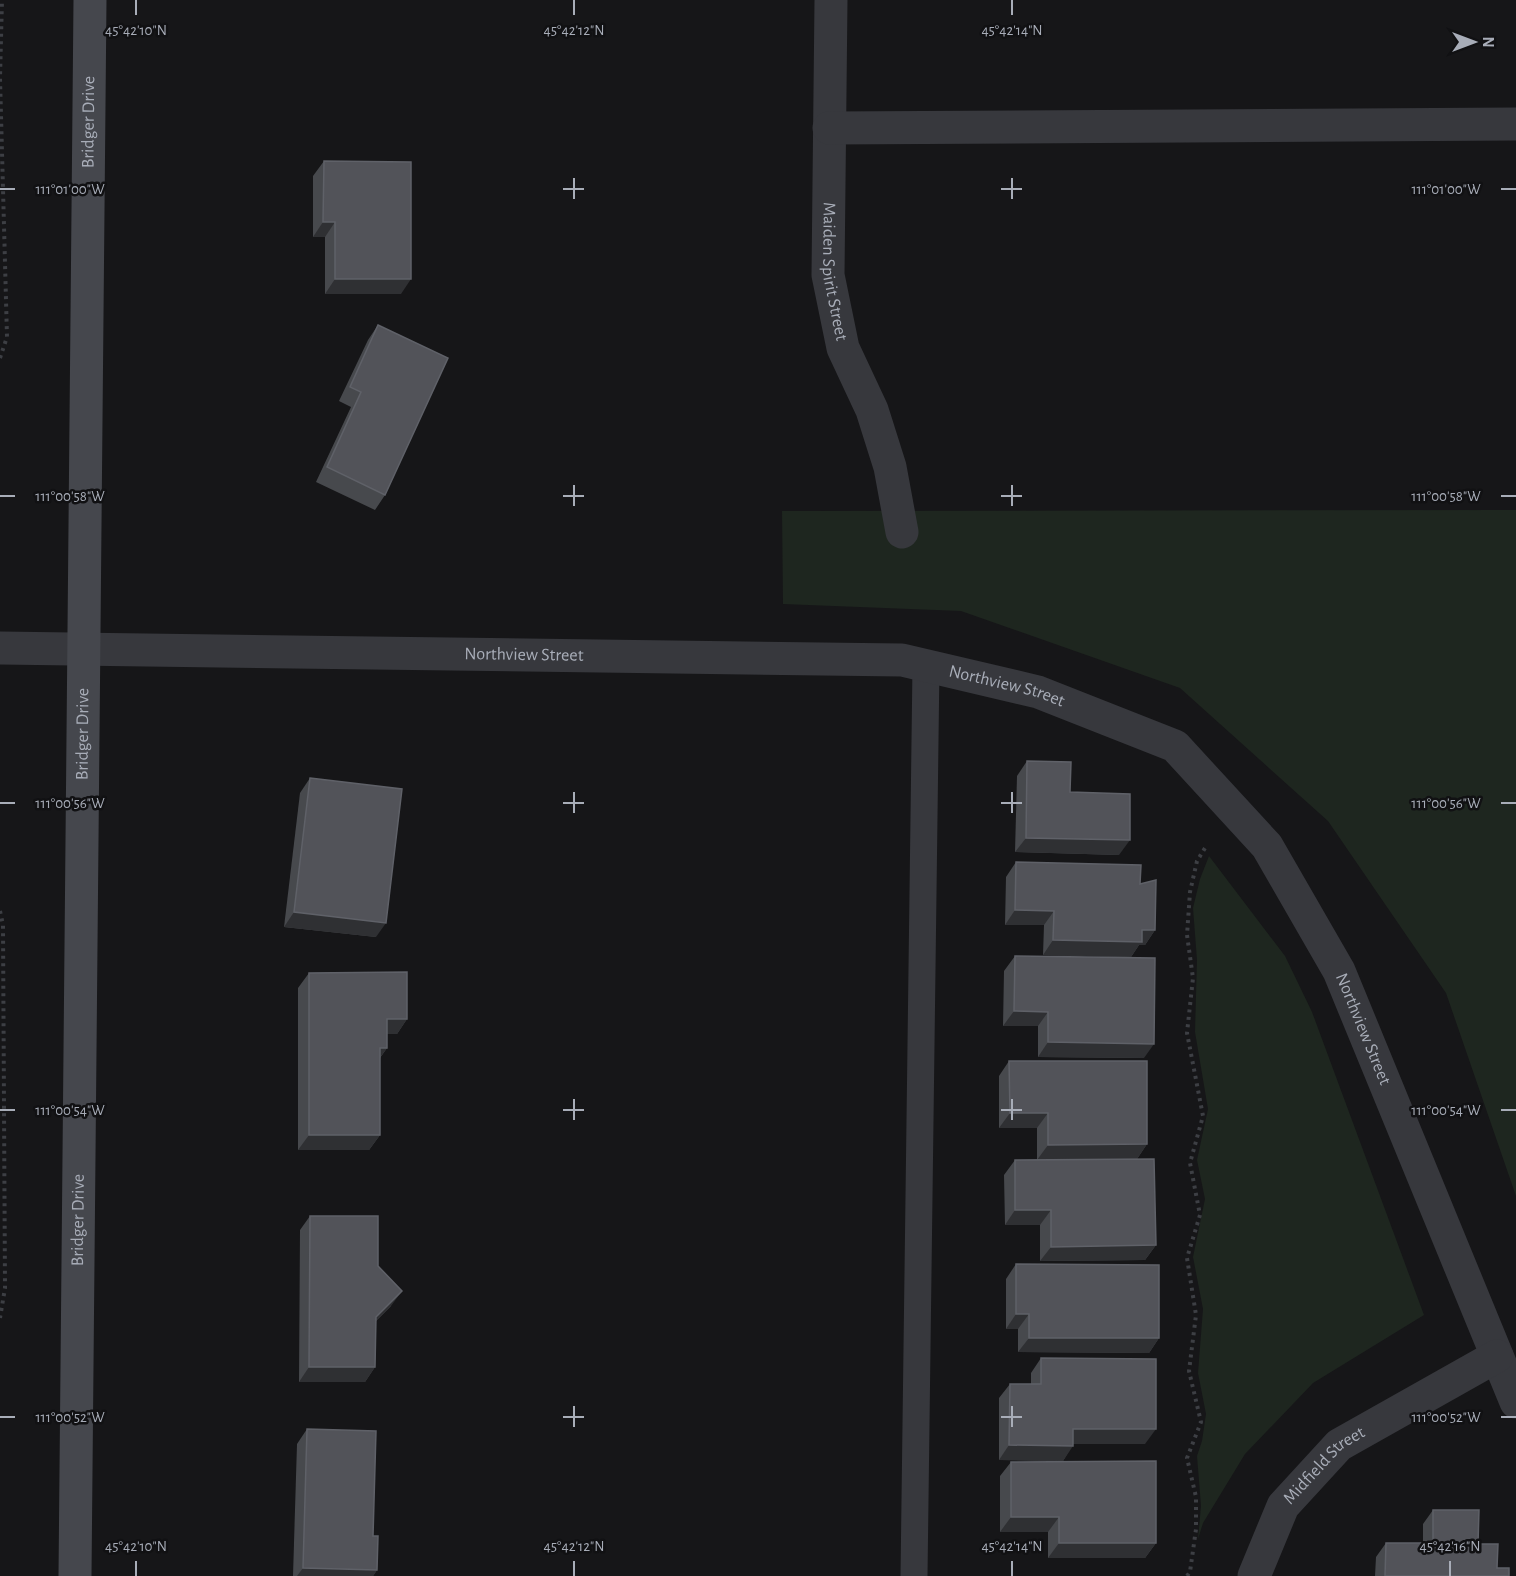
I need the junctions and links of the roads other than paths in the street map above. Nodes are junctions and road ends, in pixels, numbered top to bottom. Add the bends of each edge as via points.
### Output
1 (90, 0) edge
2 (831, 0) edge
3 (1516, 124) edge
4 (829, 128) junction
5 (902, 532) dead end
6 (0, 648) edge
7 (84, 648) junction
8 (926, 665) junction
9 (1497, 1356) junction
10 (1516, 1402) edge
11 (75, 1576) edge
12 (914, 1576) edge
13 (1254, 1576) edge

1 - 7 main road, Bridger Drive
2 - 4 street, Maiden Spirit Street
3 - 4 street
4 - 5 street, Maiden Spirit Street via 828,275 843,348 872,410 890,467
6 - 7 street, Northview Street
7 - 8 street, Northview Street via 902,660
7 - 11 main road, Bridger Drive
8 - 9 street, Northview Street via 1038,692 1175,746 1267,846 1339,971
8 - 12 lane
9 - 10 street, Northview Street
9 - 13 street, Midfield Street via 1339,1445 1283,1506

